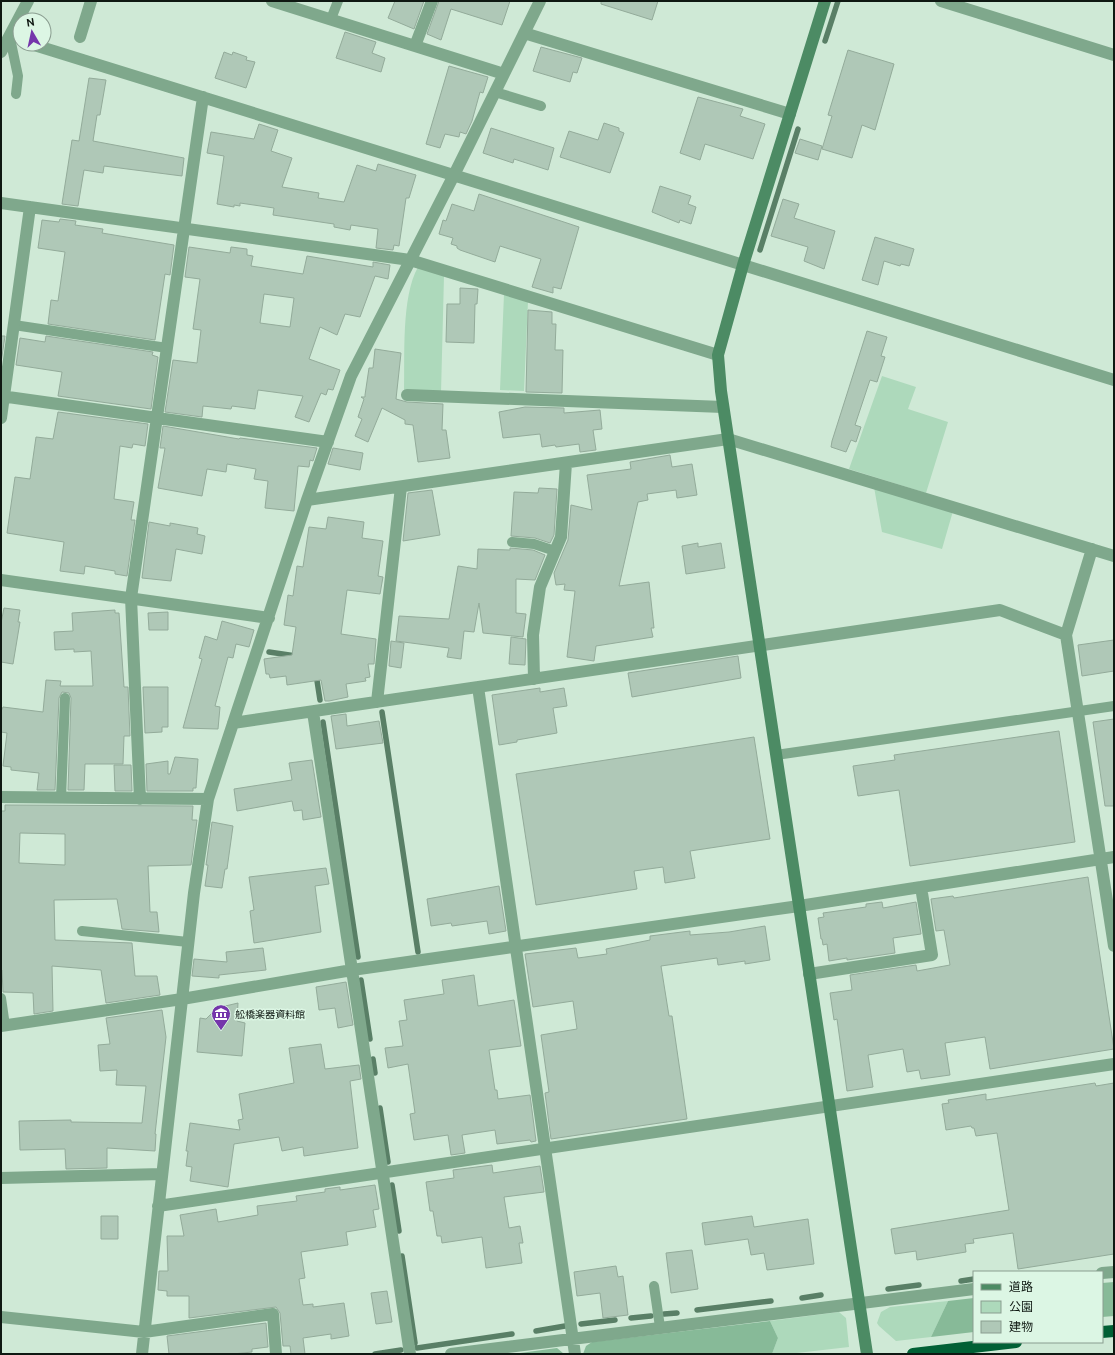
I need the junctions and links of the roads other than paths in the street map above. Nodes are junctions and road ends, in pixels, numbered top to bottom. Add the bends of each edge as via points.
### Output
1 (28, 1) edge
2 (91, 1) edge
3 (272, 1) edge
4 (338, 1) edge
5 (432, 1) edge
6 (540, 1) edge
7 (825, 1) edge
8 (941, 1) edge
9 (24, 12) edge
10 (331, 19) junction
11 (524, 33) junction
12 (80, 37) dead end
13 (12, 42) edge
14 (415, 46) junction
15 (52, 50) edge
16 (1, 52) edge
17 (16, 52) edge
18 (1114, 55) edge
19 (504, 74) junction
20 (495, 92) junction
21 (16, 94) dead end
22 (203, 97) junction
23 (541, 106) dead end
24 (790, 114) junction
25 (454, 175) junction
26 (1, 202) edge
27 (30, 207) junction
28 (184, 228) junction
29 (410, 260) junction
30 (743, 265) junction
31 (14, 325) junction
32 (167, 348) junction
33 (718, 354) junction
34 (1114, 380) edge
35 (407, 395) dead end
36 (2, 396) edge
37 (723, 407) junction
38 (1, 418) edge
39 (157, 418) junction
40 (728, 439) junction
41 (328, 442) junction
42 (566, 463) junction
43 (401, 487) junction
44 (307, 500) junction
45 (512, 542) dead end
46 (1092, 549) junction
47 (556, 551) junction
48 (1114, 556) edge
49 (1, 580) edge
50 (131, 598) junction
51 (269, 618) junction
52 (1066, 635) junction
53 (759, 646) junction
54 (534, 679) junction
55 (478, 687) junction
56 (65, 698) dead end
57 (376, 702) junction
58 (1114, 706) edge
59 (1078, 711) junction
60 (313, 712) junction
61 (233, 723) junction
62 (776, 755) junction
63 (1, 797) edge
64 (61, 798) junction
65 (140, 799) junction
66 (208, 799) junction
67 (1114, 857) edge
68 (1100, 859) junction
69 (921, 887) junction
70 (799, 906) junction
71 (82, 931) dead end
72 (188, 942) junction
73 (1114, 946) edge
74 (516, 947) junction
75 (352, 970) junction
76 (809, 974) junction
77 (1, 998) edge
78 (182, 999) junction
79 (3, 1026) edge
80 (1114, 1064) edge
81 (829, 1106) junction
82 (545, 1148) junction
83 (382, 1172) junction
84 (162, 1174) junction
85 (1, 1178) edge
86 (158, 1206) junction
87 (1114, 1272) edge
88 (1103, 1273) edge
89 (654, 1286) dead end
90 (973, 1289) edge
91 (859, 1303) junction
92 (1, 1317) edge
93 (660, 1327) junction
94 (1114, 1331) edge
95 (144, 1332) junction
96 (1103, 1332) edge
97 (573, 1338) junction
98 (1007, 1343) edge
99 (919, 1353) edge
100 (142, 1354) edge
101 (276, 1354) edge
102 (410, 1354) edge
103 (451, 1354) edge
104 (575, 1354) edge
105 (867, 1354) edge

1 - 9 street
2 - 12 street
3 - 10 street
4 - 10 lane
5 - 14 street
6 - 11 street
7 - 24 street
8 - 18 street
10 - 14 street
11 - 19 street
11 - 24 street
13 - 16 street
14 - 19 street
15 - 22 street
17 - 21 lane
19 - 20 street
20 - 23 lane
20 - 25 street
22 - 25 street
22 - 28 street
24 - 30 street
25 - 29 street
25 - 30 street
26 - 27 street
27 - 28 street
27 - 31 street
28 - 29 street
28 - 32 street
29 - 33 street
29 - 41 street via 351,376
30 - 33 street
30 - 34 street
31 - 32 lane
31 - 36 street
32 - 39 street
33 - 37 street
35 - 37 street
36 - 38 street
36 - 39 street
37 - 40 street
39 - 41 street
39 - 50 street
40 - 42 street
40 - 46 street
40 - 53 street
41 - 44 street
42 - 43 street
42 - 47 street via 561,537
43 - 44 street
43 - 57 street
44 - 51 street
45 - 47 lane via 534,544
46 - 48 street
46 - 52 street
47 - 54 street via 540,588 533,636
49 - 50 street
50 - 51 street
50 - 65 street
51 - 61 street
52 - 53 street via 1000,610
52 - 59 street
53 - 54 street
53 - 62 street
54 - 55 street
55 - 57 street
55 - 74 street
56 - 64 lane
57 - 60 street
58 - 59 lane
59 - 62 lane
59 - 68 street
60 - 61 street
60 - 75 street
61 - 66 street
62 - 70 street
63 - 64 street
64 - 65 street
65 - 66 street
66 - 72 street
67 - 68 street
68 - 69 street
68 - 73 street
69 - 70 street
69 - 76 street via 932,955
70 - 74 street
70 - 76 street
71 - 72 lane
72 - 78 street
74 - 75 street
74 - 82 street
75 - 78 street
75 - 83 street
76 - 81 street
77 - 79 lane
78 - 79 street
78 - 84 street
80 - 81 street
81 - 82 street
81 - 91 street
82 - 83 street
82 - 97 street
83 - 86 street
83 - 102 street
84 - 85 street
84 - 86 street
86 - 95 street
87 - 88 street
89 - 93 lane
90 - 91 street
91 - 93 street
91 - 105 street
92 - 95 street
93 - 97 street
94 - 96 highway
95 - 100 street
95 - 101 street via 273,1314
97 - 103 street
97 - 104 street
98 - 99 highway

